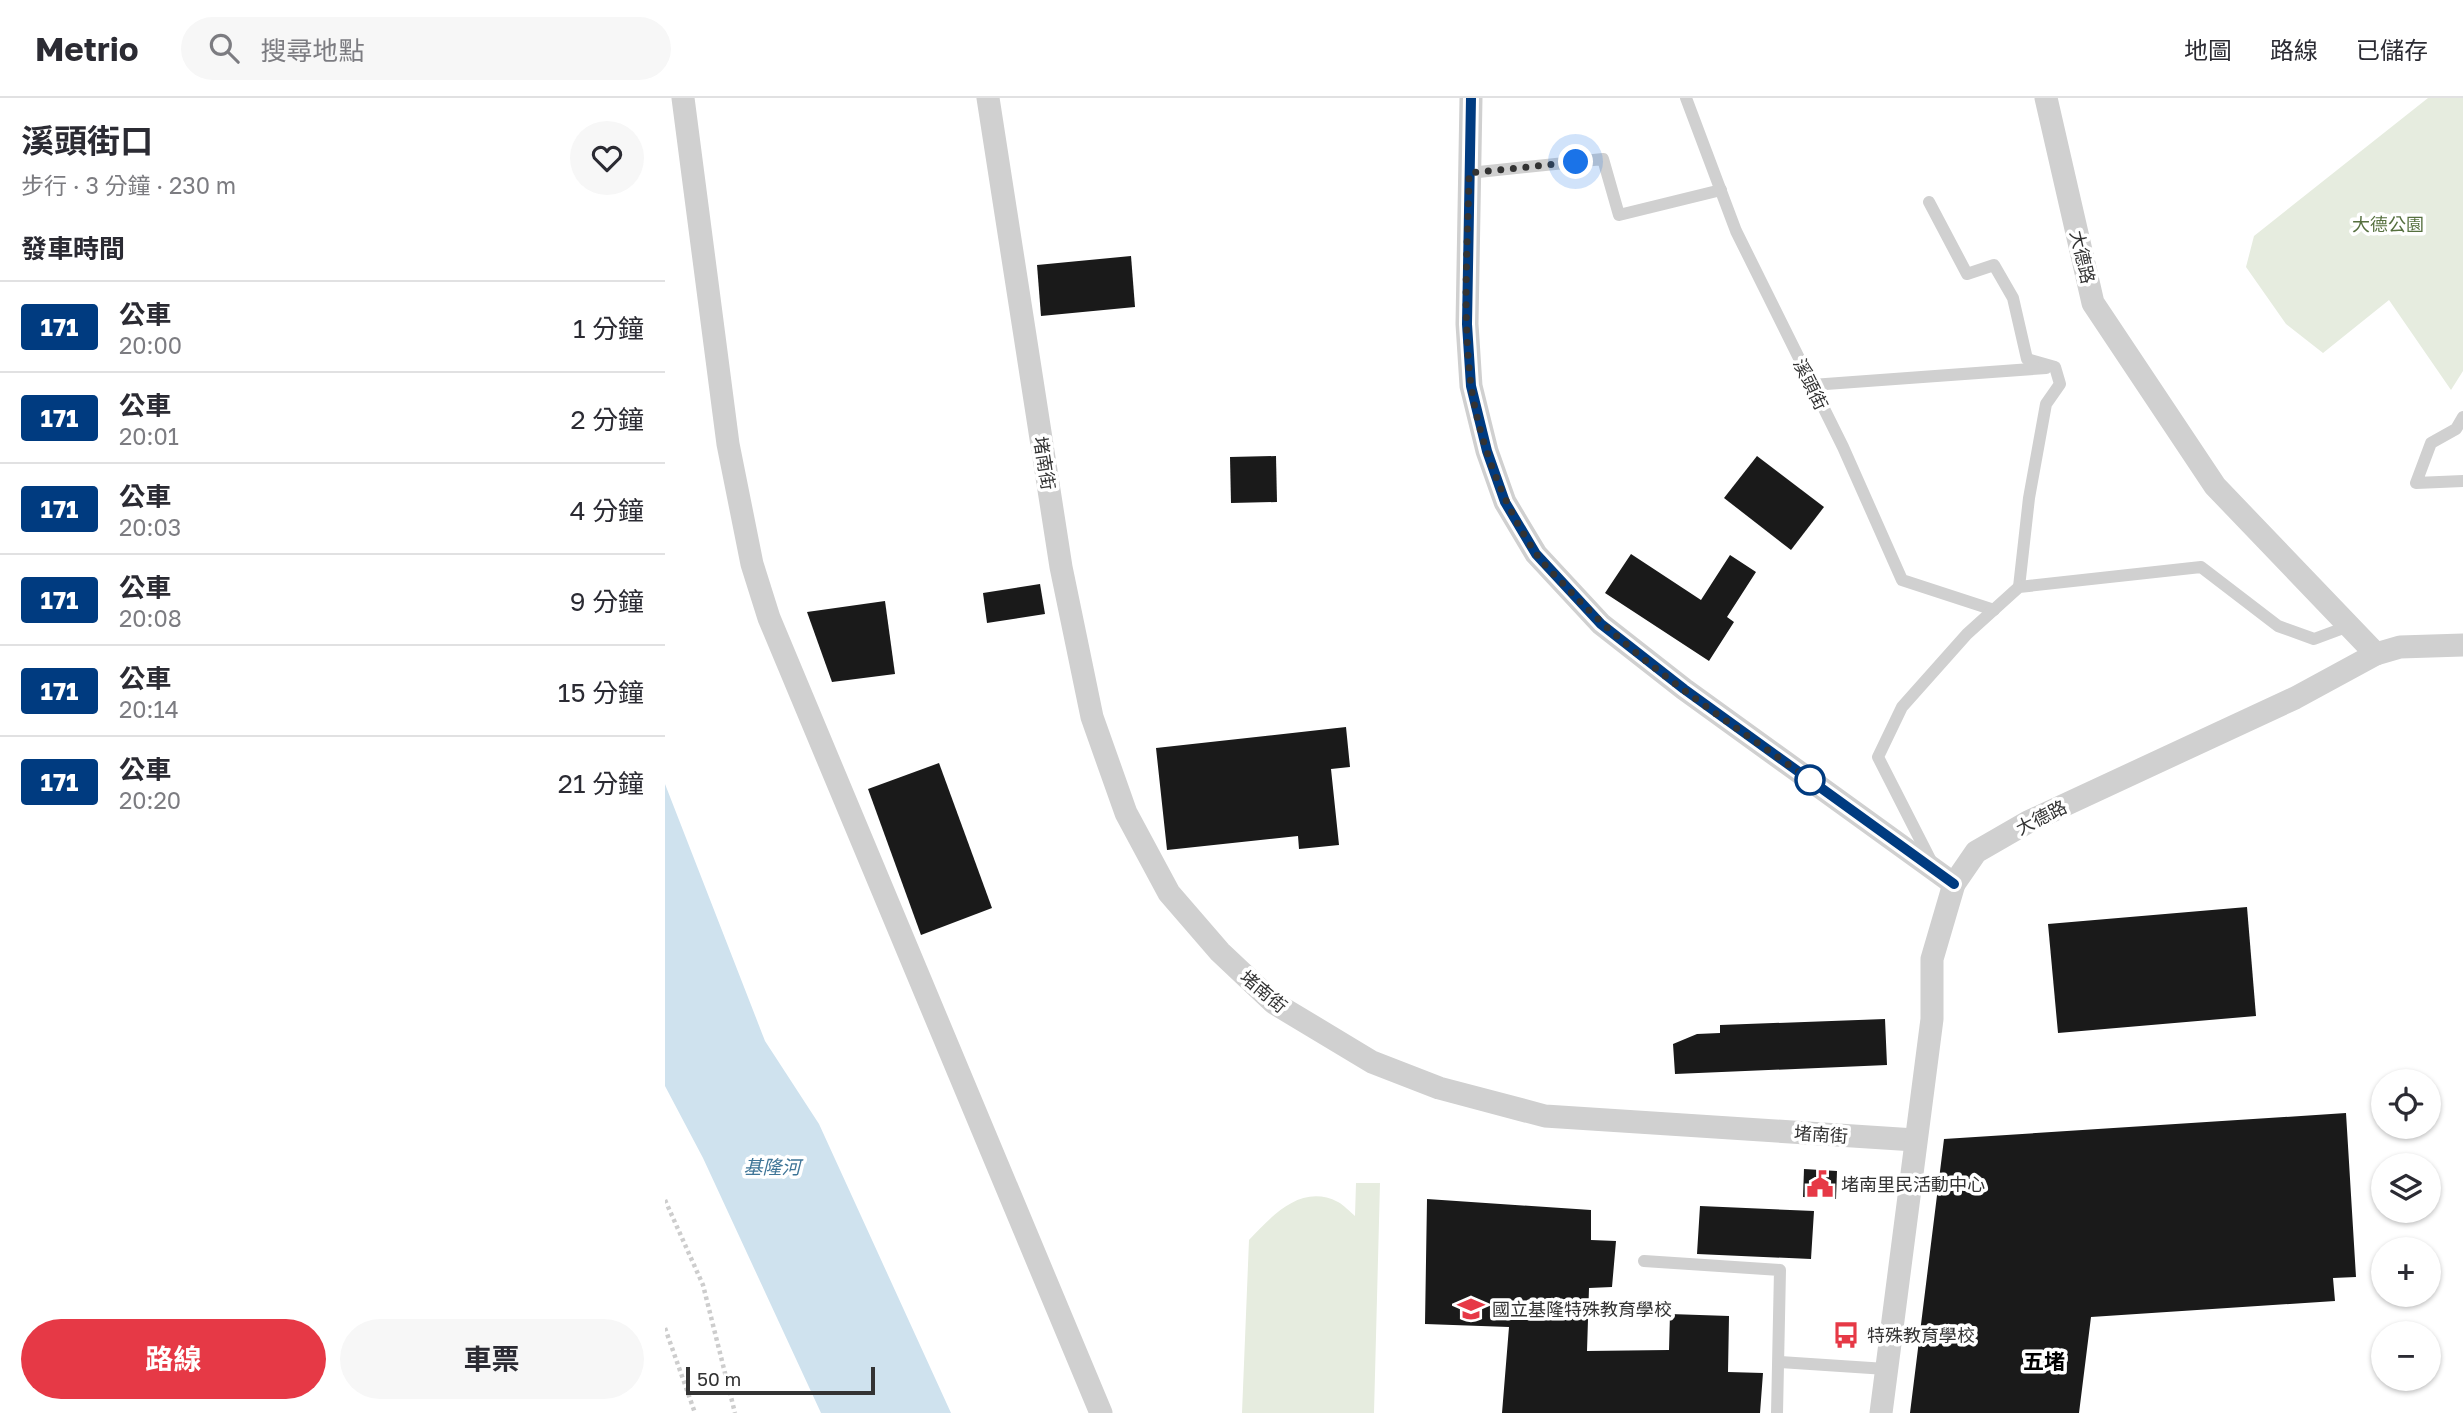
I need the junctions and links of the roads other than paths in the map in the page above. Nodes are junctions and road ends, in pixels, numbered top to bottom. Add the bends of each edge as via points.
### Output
1 (683, 98) edge
2 (988, 98) edge
3 (1471, 98) edge
4 (1686, 98) edge
5 (2046, 98) edge
6 (1469, 173) junction
7 (1721, 190) junction
8 (1929, 202) dead end
9 (2055, 367) junction
10 (1812, 385) junction
11 (2463, 417) edge
12 (2463, 481) edge
13 (2019, 587) junction
14 (1994, 610) junction
15 (2349, 626) junction
16 (2463, 645) edge
17 (2376, 654) junction
18 (1946, 878) junction
19 (1915, 1140) junction
20 (1644, 1261) dead end
21 (1780, 1362) junction
22 (1886, 1368) junction
23 (1101, 1413) edge
24 (1777, 1413) edge
25 (1881, 1413) edge

1 - 23 street via 728,444 752,564 769,618
2 - 19 street, 堵南街 via 1061,567 1092,717 1126,813 1169,893 1220,952 1274,1003 1372,1062 1439,1088 1545,1116
3 - 6 street
4 - 7 lane, 溪頭街
5 - 15 street, 大德路 via 2094,303 2215,486
6 - 7 lane via 1603,159 1619,215
6 - 18 street via 1471,386 1505,502 1536,554 1601,624
7 - 10 lane, 溪頭街 via 1736,231
8 - 9 lane via 1967,274 1994,264 2014,299 2027,359
9 - 10 lane
9 - 13 lane via 2060,384 2046,404
10 - 14 lane, 溪頭街 via 1902,580
11 - 12 lane via 2456,429 2431,443 2416,483
13 - 14 lane
13 - 15 lane via 2201,567 2279,626 2314,639
14 - 18 lane via 1902,706 1878,757
15 - 17 street, 大德路
16 - 17 street, 大德路 via 2400,647
17 - 18 street, 大德路 via 2295,698 2028,822 1976,852
18 - 19 street, 大德路 via 1932,958 1932,1018
19 - 22 street
20 - 21 lane via 1780,1269
21 - 22 lane
21 - 24 lane
22 - 25 street

